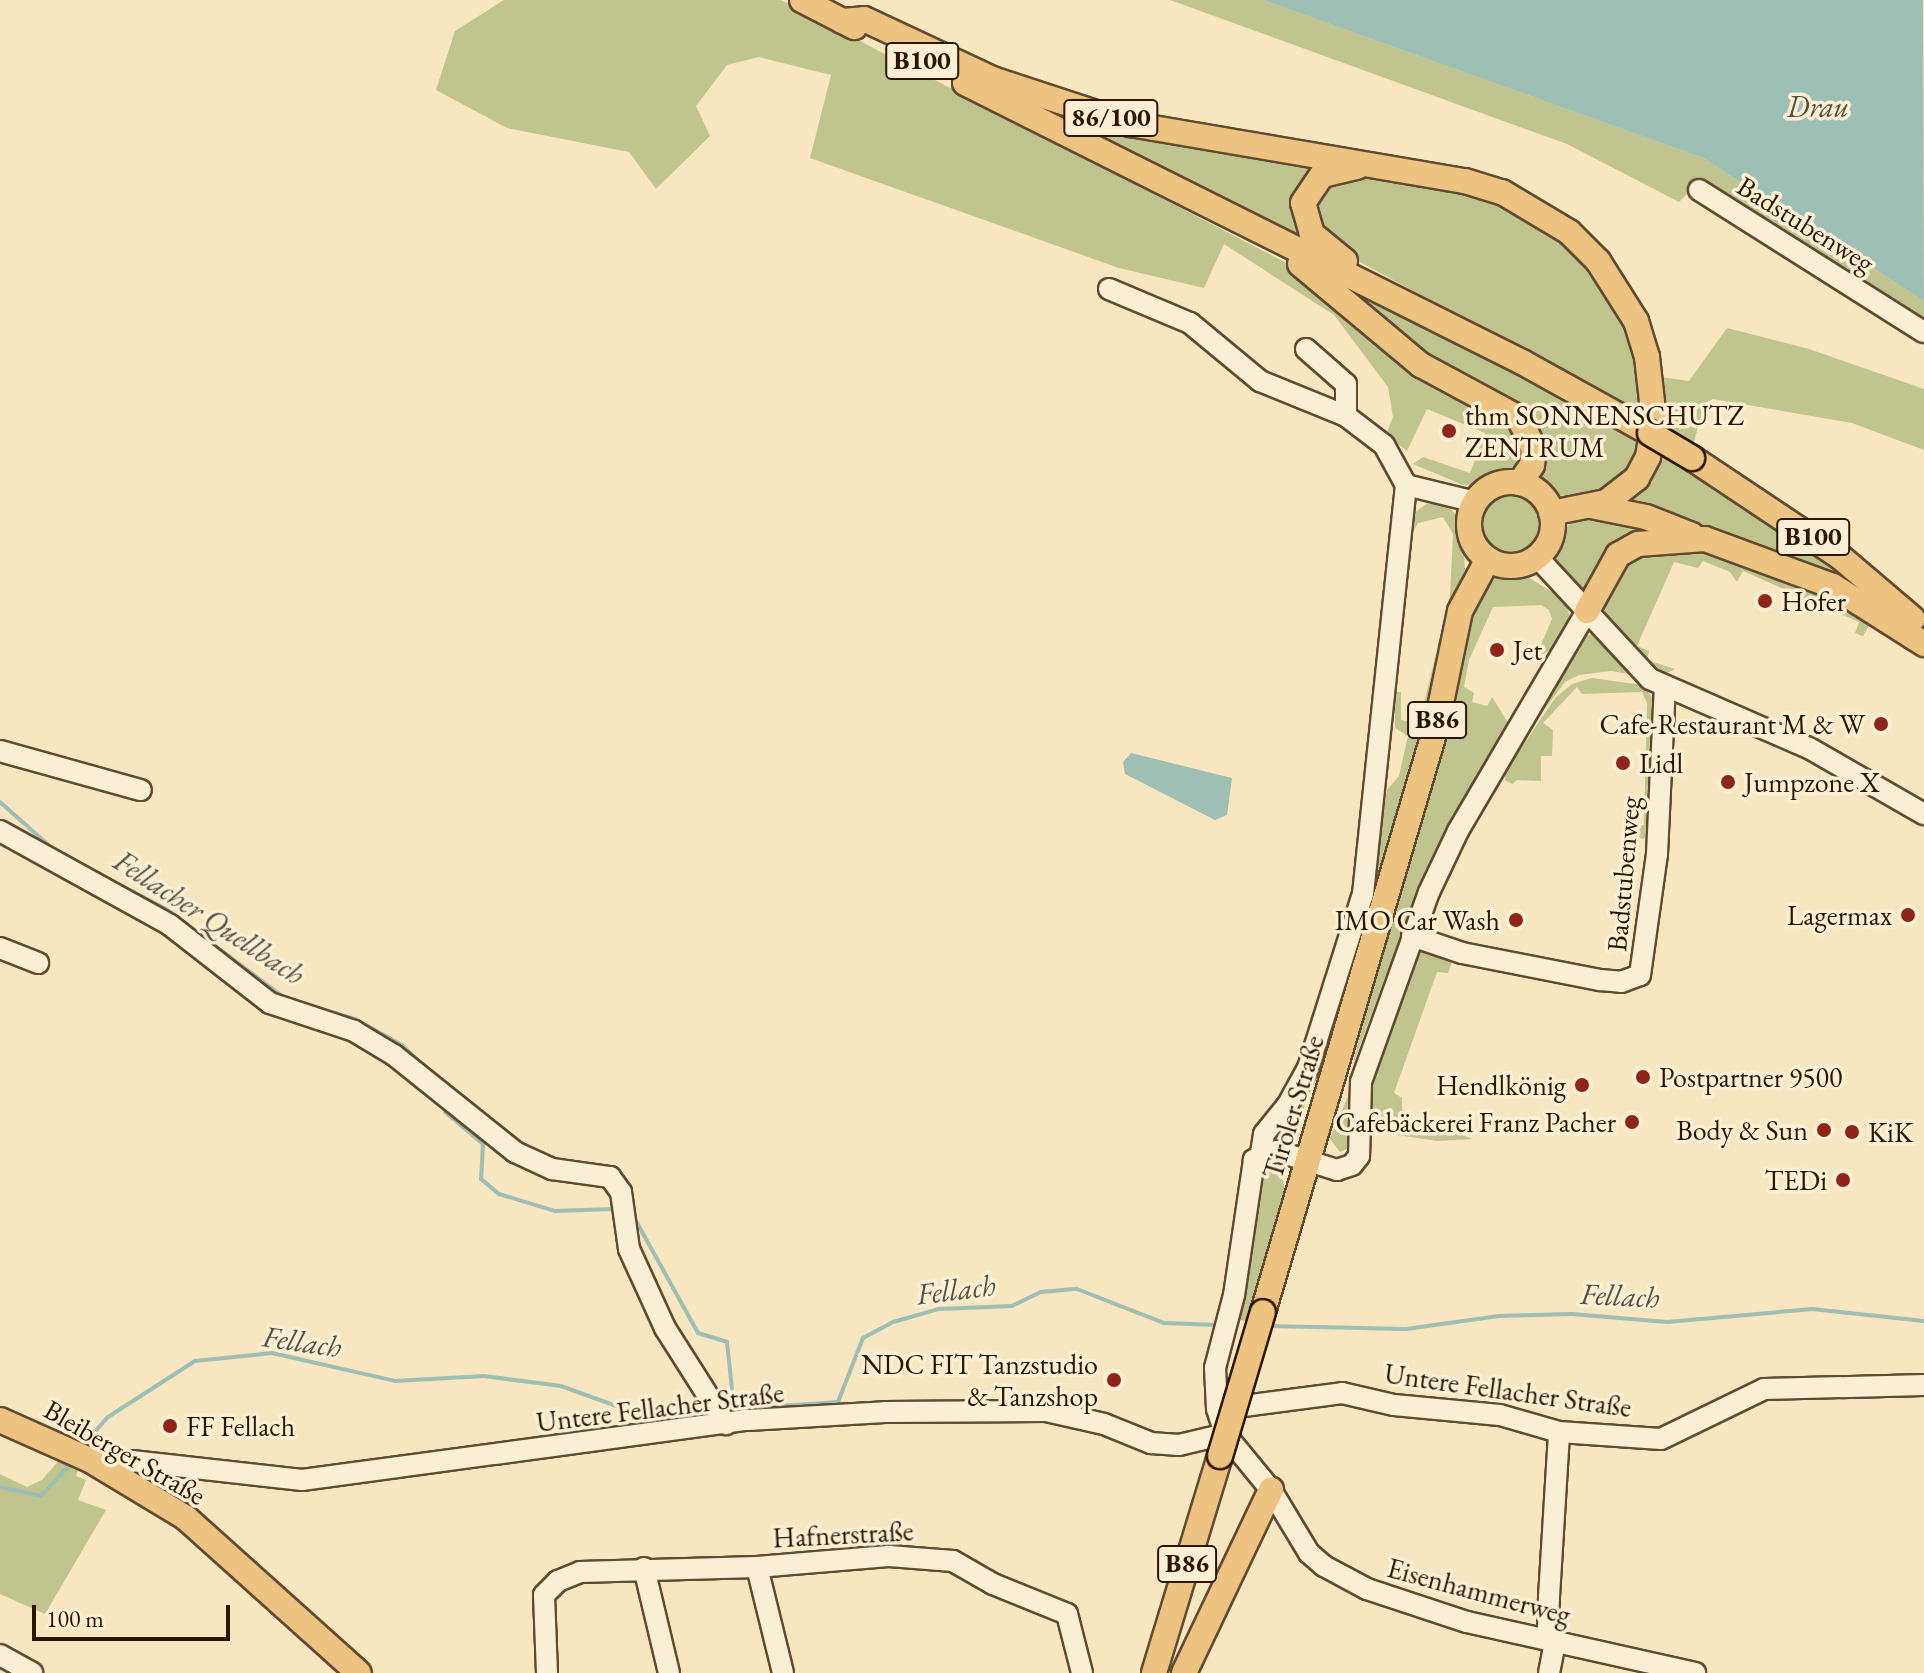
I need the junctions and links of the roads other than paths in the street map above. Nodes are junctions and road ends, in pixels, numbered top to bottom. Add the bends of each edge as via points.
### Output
1 (802, 0) edge
2 (842, 21) junction
3 (1395, 167) junction
4 (1699, 190) dead end
5 (1230, 216) junction
6 (1109, 289) dead end
7 (1398, 301) junction
8 (1924, 332) edge
9 (1306, 349) dead end
10 (1346, 416) junction
11 (1520, 483) junction
12 (1406, 485) junction
13 (1475, 502) junction
14 (1591, 506) junction
15 (1551, 513) junction
16 (1705, 539) junction
17 (1537, 557) junction
18 (1488, 559) junction
19 (1587, 611) junction
20 (1924, 629) edge
21 (1924, 644) edge
22 (1665, 686) junction
23 (0, 751) edge
24 (141, 790) dead end
25 (1924, 814) edge
26 (0, 831) edge
27 (1412, 936) junction
28 (0, 948) edge
29 (38, 963) dead end
30 (1261, 1153) junction
31 (1308, 1163) junction
32 (1924, 1385) edge
33 (1217, 1409) junction
34 (720, 1415) junction
35 (11, 1424) edge
36 (1559, 1432) junction
37 (1222, 1445) junction
38 (94, 1463) junction
39 (1271, 1490) junction
40 (757, 1567) junction
41 (644, 1568) junction
42 (1555, 1642) junction
43 (0, 1655) edge
44 (32, 1673) edge
45 (359, 1673) edge
46 (547, 1673) edge
47 (669, 1673) edge
48 (783, 1673) edge
49 (1082, 1673) edge
50 (1154, 1673) edge
51 (1184, 1673) edge
52 (1549, 1673) edge
53 (1695, 1673) edge

1 - 2 main road, B100
2 - 3 main road, 86/100 via 864,19 995,80 1130,124
2 - 5 main road, B100
3 - 7 main road, 86/100 via 1336,169 1309,188 1303,203 1312,234 1328,252 1367,273
3 - 14 main road, 86/100 via 1465,181 1537,210 1569,232 1619,290 1647,357 1652,438 1637,478
4 - 8 street, Badstubenweg
5 - 7 main road, B100
5 - 11 main road via 1255,242 1338,291 1421,365 1504,405 1519,418 1534,449 1532,465
6 - 10 street via 1190,323 1260,381
7 - 20 main road, B100, bridge via 1692,458 1839,556
9 - 10 street via 1346,384
10 - 12 street via 1384,445
11 - 13 main road via 1497,484
11 - 15 main road via 1539,493
12 - 13 street
12 - 30 street, Eisenhammerweg via 1363,894 1308,1068 1264,1134
13 - 18 main road via 1469,528
14 - 15 main road, 86/100
14 - 16 main road, 86/100 via 1646,517
15 - 17 main road via 1552,532
16 - 19 main road via 1638,544 1618,555
16 - 21 main road via 1833,586
17 - 18 main road via 1514,566
17 - 19 street
18 - 31 main road, Tiroler Straße / B86 via 1460,611 1436,727
19 - 22 street via 1631,661
19 - 27 street via 1458,831
22 - 25 street via 1809,748
22 - 27 street, Badstubenweg via 1657,854 1640,975 1621,982 1600,980 1462,953
23 - 24 street
26 - 34 street via 170,925 270,1003 354,1031 394,1055 515,1152 552,1169 610,1177 621,1192 629,1249 659,1315
27 - 31 street via 1361,1082 1359,1156 1337,1170
28 - 29 street
30 - 31 street via 1277,1151
30 - 33 street, Eisenhammerweg via 1249,1179 1229,1317 1215,1368
31 - 37 main road, Tiroler Straße / B86, bridge
32 - 36 street, Untere Fellacher Straße via 1764,1389 1661,1439
33 - 36 street, Untere Fellacher Straße via 1342,1393 1394,1405 1500,1415
33 - 37 street, Eisenhammerweg
34 - 37 street, Untere Fellacher Straße via 1046,1411 1104,1424 1151,1443
34 - 38 street, Untere Fellacher Straße via 302,1480 132,1461
35 - 38 main road, Bleiberger Straße
36 - 42 street via 1548,1626
37 - 39 street, Eisenhammerweg
37 - 50 main road, Tiroler Straße / B86
38 - 45 main road, Bleiberger Straße via 186,1518
39 - 42 street, Eisenhammerweg via 1309,1553 1324,1566 1367,1589 1467,1622
39 - 51 main road
40 - 41 street, Hafnerstraße
40 - 48 street
40 - 49 street, Hafnerstraße via 868,1556 953,1561 1067,1614
41 - 46 street, Hafnerstraße via 588,1571 550,1588 541,1615
41 - 47 street
42 - 52 street
42 - 53 street, Eisenhammerweg
43 - 44 street

